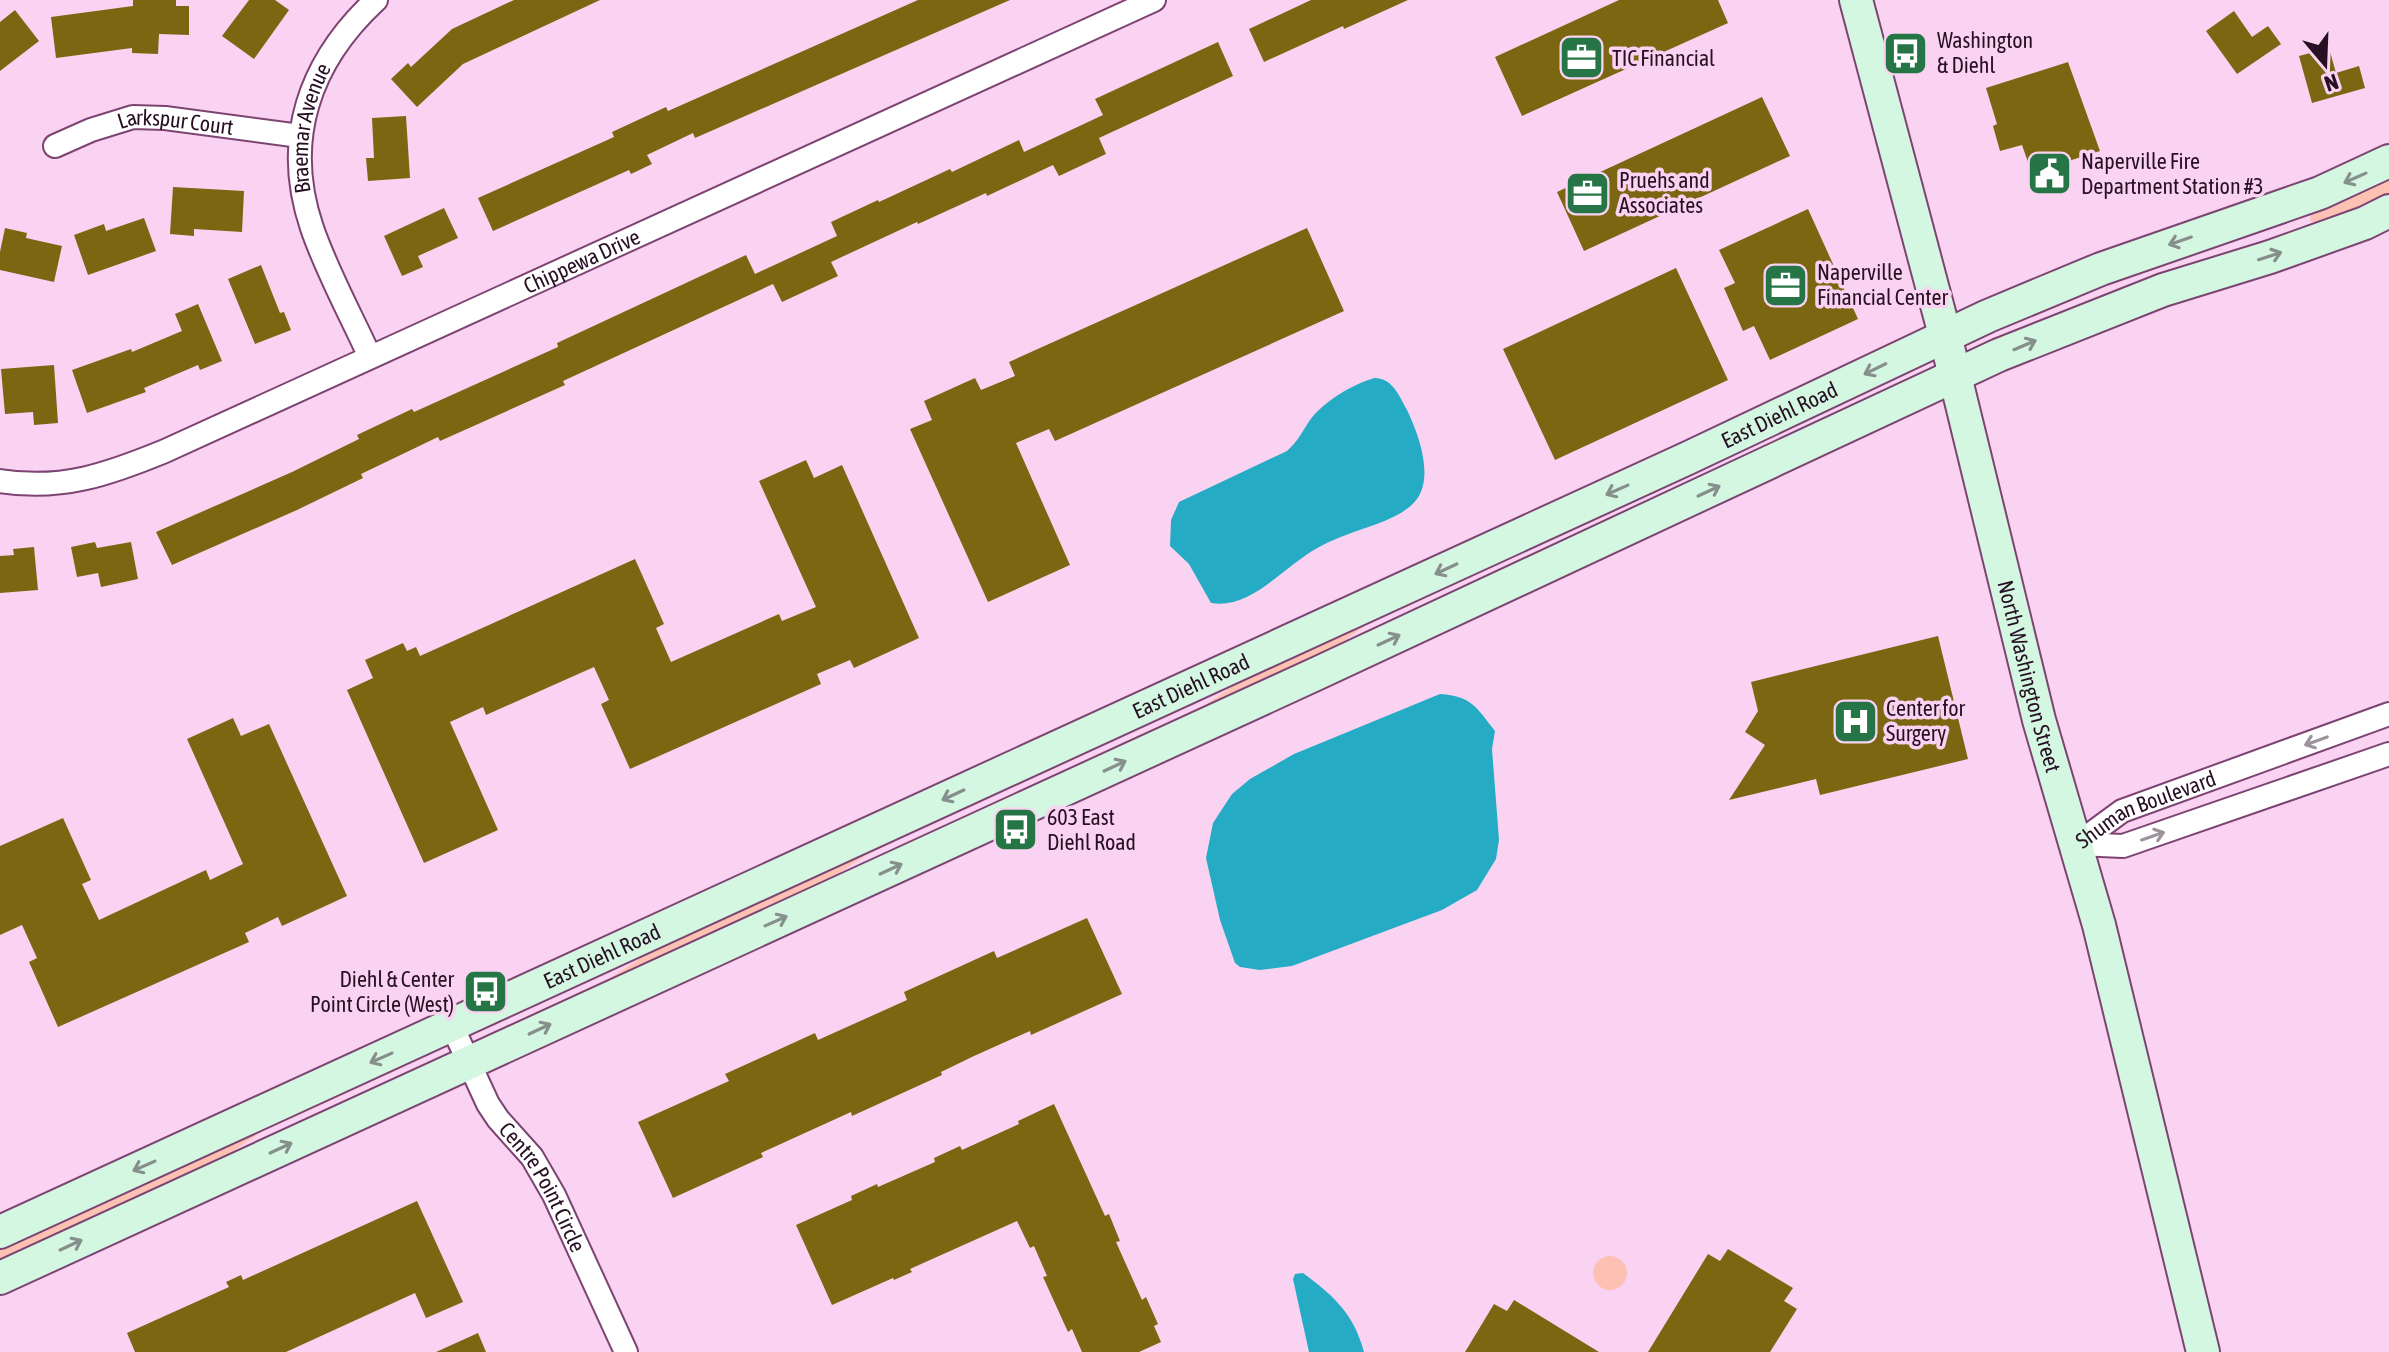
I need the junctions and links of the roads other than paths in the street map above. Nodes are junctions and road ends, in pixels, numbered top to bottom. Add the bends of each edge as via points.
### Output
1 (376, 0) edge
2 (1154, 0) edge
3 (1856, 0) edge
4 (300, 136) junction
5 (55, 146) dead end
6 (2389, 161) edge
7 (2389, 211) edge
8 (1945, 335) junction
9 (370, 357) junction
10 (1955, 378) junction
11 (0, 481) edge
12 (2389, 714) edge
13 (2389, 754) edge
14 (2077, 844) junction
15 (452, 1026) junction
16 (469, 1061) junction
17 (0, 1232) edge
18 (0, 1278) edge
19 (626, 1352) edge
20 (2203, 1352) edge

1 - 4 street, Braemar Avenue via 347,29 324,65
2 - 9 street, Chippewa Drive
3 - 8 street, North Washington Street
4 - 5 street, Larkspur Court via 133,117
4 - 9 street, Braemar Avenue via 312,229
6 -> 8 street, East Diehl Road via 2320,193 2101,269
10 -> 7 street, East Diehl Road via 1999,355 2163,290 2270,257
8 - 10 street, North Washington Street
8 -> 15 street, East Diehl Road
9 - 11 street, Chippewa Drive via 113,473 56,483
10 - 14 street, North Washington Street via 2039,720
16 -> 10 street, East Diehl Road
12 -> 14 street, Shuman Boulevard via 2122,811
14 -> 13 street, Shuman Boulevard via 2123,846
14 - 20 street, North Washington Street
15 - 16 street, Centre Point Circle
15 -> 17 street, East Diehl Road
18 -> 16 street, East Diehl Road
16 - 19 street, Centre Point Circle via 498,1119 532,1157 554,1195

